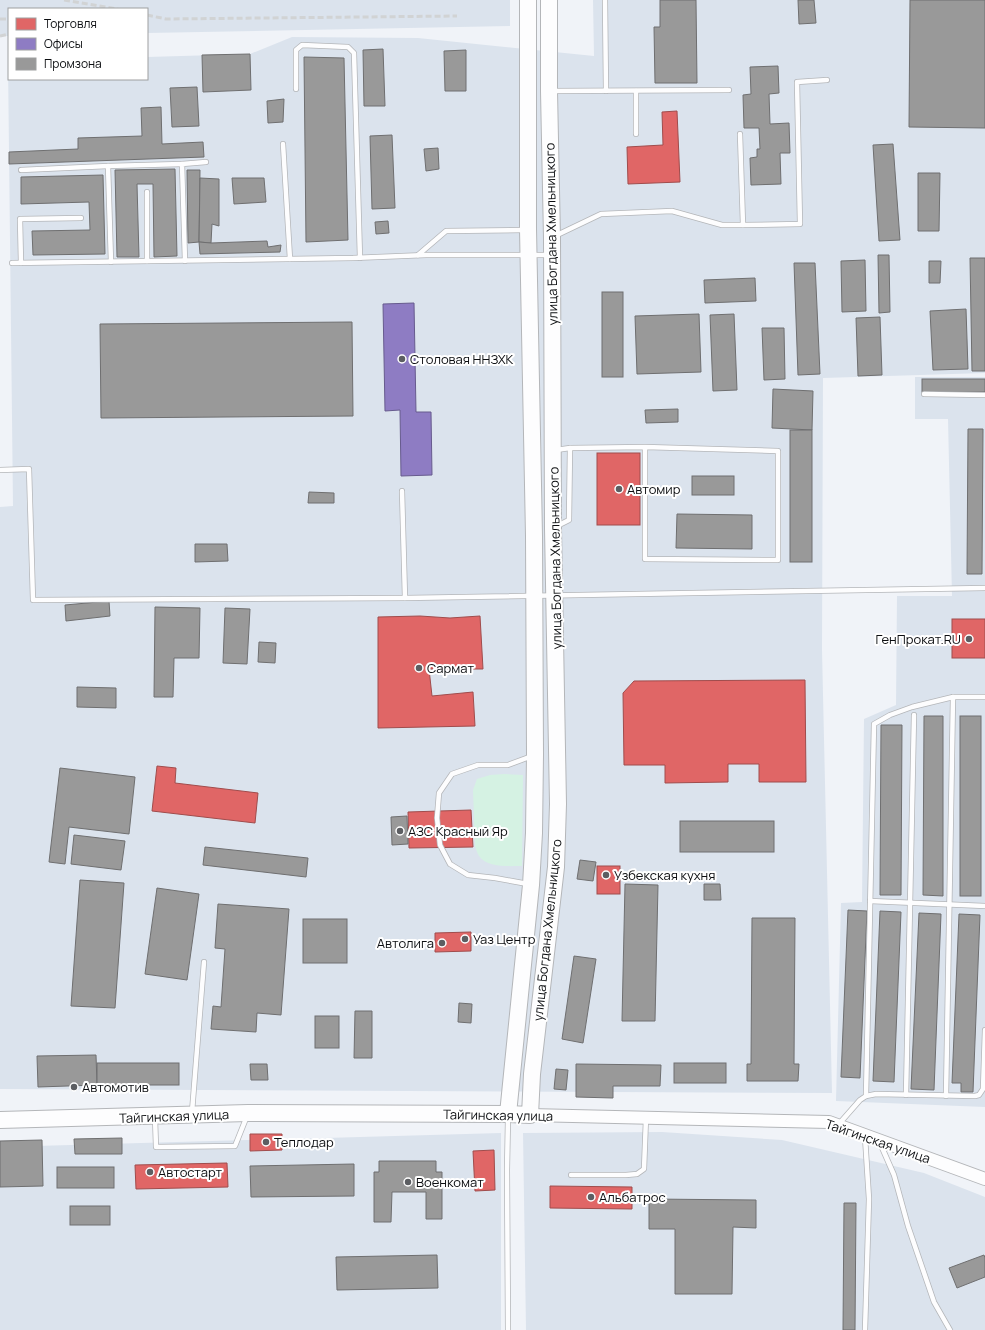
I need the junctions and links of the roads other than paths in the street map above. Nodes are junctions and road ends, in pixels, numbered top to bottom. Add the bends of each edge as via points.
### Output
1 (528, 0) edge
2 (549, 0) edge
3 (605, 0) edge
4 (827, 80) dead end
5 (296, 89) dead end
6 (729, 90) dead end
7 (549, 91) junction
8 (606, 91) junction
9 (636, 91) junction
10 (636, 134) dead end
11 (740, 134) dead end
12 (283, 144) dead end
13 (206, 162) dead end
14 (182, 164) junction
15 (108, 166) junction
16 (21, 170) dead end
17 (147, 192) dead end
18 (81, 218) dead end
19 (743, 225) junction
20 (528, 230) junction
21 (552, 238) junction
22 (552, 254) junction
23 (418, 255) junction
24 (530, 255) junction
25 (360, 258) junction
26 (290, 259) junction
27 (185, 260) junction
28 (147, 261) junction
29 (111, 262) junction
30 (12, 263) dead end
31 (21, 263) junction
32 (924, 394) dead end
33 (985, 395) edge
34 (645, 447) junction
35 (570, 448) junction
36 (553, 450) junction
37 (0, 470) edge
38 (402, 491) dead end
39 (553, 528) junction
40 (985, 588) edge
41 (534, 595) junction
42 (555, 595) junction
43 (405, 598) junction
44 (953, 697) junction
45 (985, 697) edge
46 (914, 714) dead end
47 (535, 755) junction
48 (558, 804) junction
49 (534, 805) junction
50 (531, 885) junction
51 (870, 902) junction
52 (910, 903) junction
53 (949, 905) junction
54 (985, 906) edge
55 (204, 962) dead end
56 (985, 1030) edge
57 (906, 1095) junction
58 (866, 1096) junction
59 (946, 1096) junction
60 (248, 1113) junction
61 (508, 1114) junction
62 (192, 1115) junction
63 (530, 1115) junction
64 (155, 1116) junction
65 (646, 1118) junction
66 (0, 1120) edge
67 (837, 1125) junction
68 (865, 1135) junction
69 (878, 1140) junction
70 (571, 1175) dead end
71 (985, 1179) edge
72 (508, 1330) edge
73 (865, 1330) edge
74 (950, 1330) edge

1 - 20 highway, улица Богдана Хмельницкого
2 - 7 highway, улица Богдана Хмельницкого
3 - 8 lane
4 - 19 lane via 797,82 800,224
5 - 25 lane via 296,50 302,45 348,47 354,53
6 - 9 lane
7 - 8 lane
7 - 21 highway, улица Богдана Хмельницкого
8 - 9 lane
9 - 10 lane
11 - 19 lane
12 - 26 lane
13 - 14 lane
14 - 15 lane
14 - 27 lane
15 - 16 lane
15 - 29 lane
17 - 28 lane
18 - 31 lane via 20,219
19 - 21 lane via 722,225 672,211 601,214
20 - 23 lane via 446,231
20 - 24 highway, улица Богдана Хмельницкого
21 - 22 highway, улица Богдана Хмельницкого
22 - 24 lane
22 - 36 highway, улица Богдана Хмельницкого
23 - 24 lane
23 - 25 lane
24 - 41 highway, улица Богдана Хмельницкого
25 - 26 lane
26 - 27 lane
27 - 28 lane
28 - 29 lane
29 - 31 lane
30 - 31 lane
32 - 33 lane
34 - 34 lane via 645,559 778,560 778,451
34 - 35 lane
35 - 36 lane
35 - 39 lane via 569,520
36 - 39 highway, улица Богдана Хмельницкого
37 - 43 lane via 29,470 33,600
38 - 43 lane
39 - 42 highway, улица Богдана Хмельницкого
40 - 42 lane
41 - 42 lane
41 - 43 lane
41 - 47 highway, улица Богдана Хмельницкого
42 - 48 highway, улица Богдана Хмельницкого
44 - 45 lane
44 - 51 lane via 900,711 874,724
44 - 53 lane
46 - 52 lane
47 - 49 highway, улица Богдана Хмельницкого
47 - 50 lane via 508,765 478,765 452,774 438,793 437,818 440,845 450,864 468,875
48 - 49 highway
48 - 63 highway, улица Богдана Хмельницкого via 556,867 532,1074
49 - 50 highway, улица Богдана Хмельницкого
50 - 61 highway, улица Богдана Хмельницкого
51 - 52 lane
51 - 58 lane
52 - 53 lane
52 - 57 lane
53 - 54 lane
53 - 59 lane
55 - 62 lane
56 - 59 lane via 982,1092 975,1096
57 - 58 lane
57 - 59 lane
58 - 67 lane
60 - 61 highway, Тайгинская улица
60 - 62 highway, Тайгинская улица
60 - 64 lane via 235,1146 156,1147
61 - 63 highway, Тайгинская улица
61 - 72 lane
62 - 64 highway, Тайгинская улица
63 - 65 main road, Тайгинская улица
64 - 66 highway, Тайгинская улица
65 - 67 main road, Тайгинская улица via 829,1122
65 - 70 lane via 644,1169 637,1174 626,1176
67 - 68 main road, Тайгинская улица
68 - 69 main road, Тайгинская улица
68 - 73 lane via 869,1200
69 - 71 main road, Тайгинская улица
69 - 74 lane via 894,1175 934,1302

